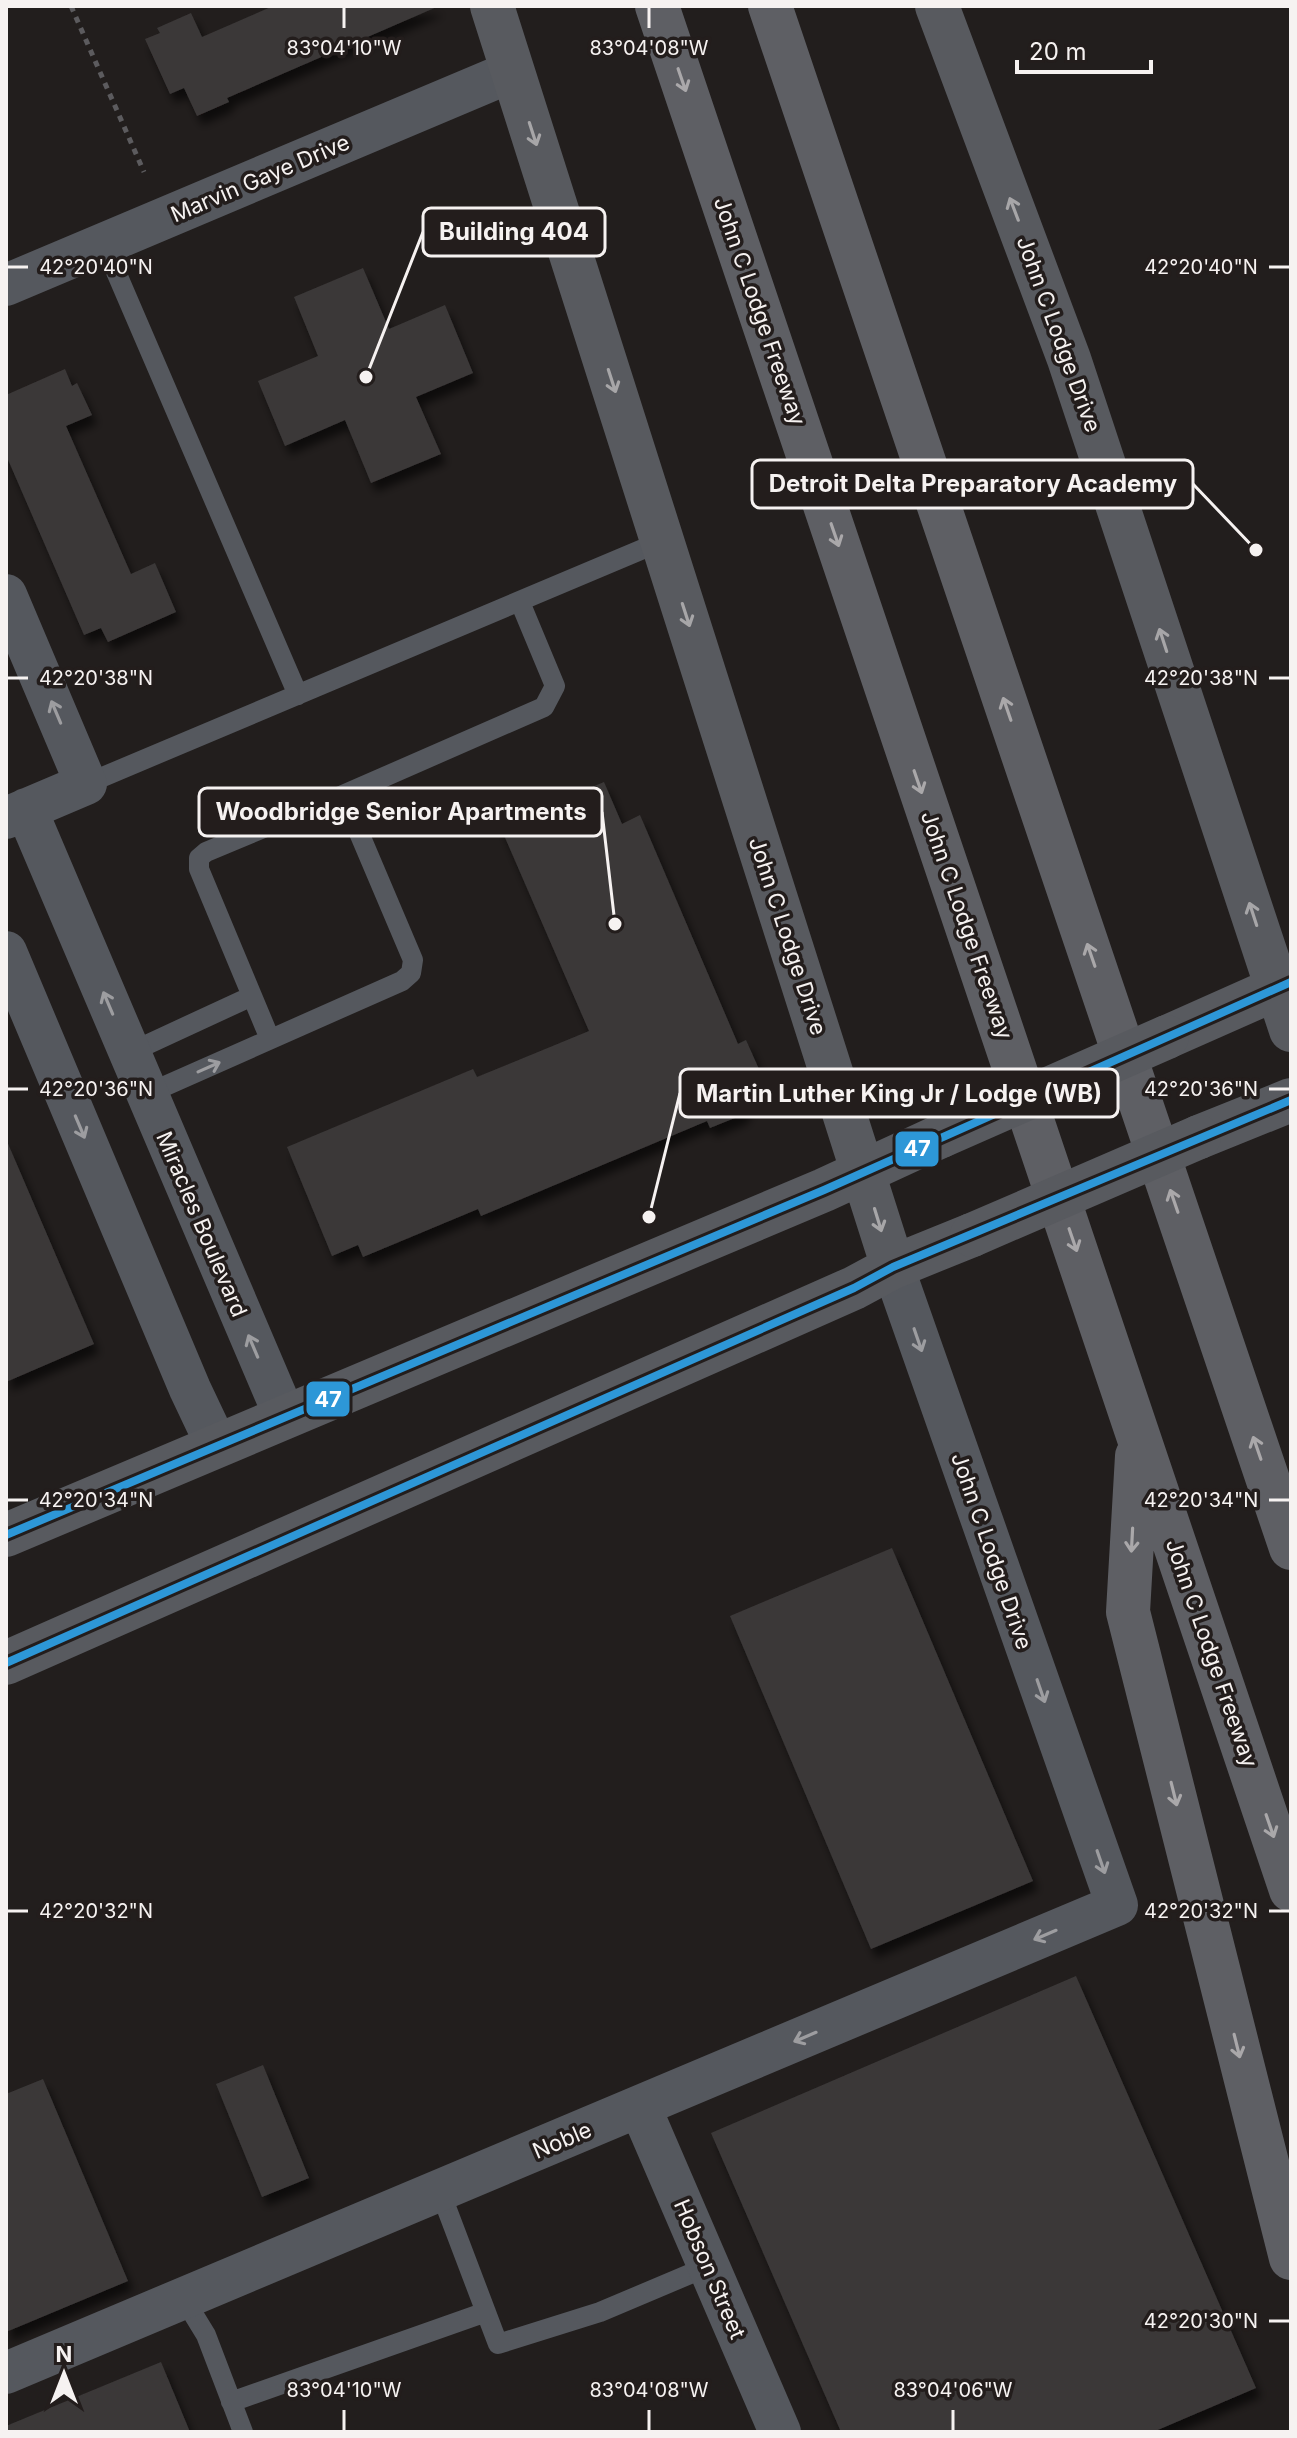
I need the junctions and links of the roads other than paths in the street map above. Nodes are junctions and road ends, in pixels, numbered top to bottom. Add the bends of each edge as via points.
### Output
1 (492, 6) edge
2 (657, 6) edge
3 (770, 6) edge
4 (937, 6) edge
5 (513, 71) junction
6 (104, 244) junction
7 (6, 285) edge
8 (662, 541) junction
9 (6, 595) edge
10 (520, 602) junction
11 (298, 695) junction
12 (86, 784) junction
13 (343, 795) junction
14 (16, 814) edge
15 (6, 952) edge
16 (1284, 985) edge
17 (252, 996) junction
18 (1291, 1030) edge
19 (270, 1039) junction
20 (129, 1053) junction
21 (147, 1094) junction
22 (1291, 1100) edge
23 (864, 1173) junction
24 (893, 1267) junction
25 (285, 1417) junction
26 (1138, 1434) junction
27 (217, 1446) junction
28 (6, 1535) edge
29 (1291, 1548) edge
30 (6, 1663) edge
31 (1291, 1890) edge
32 (1117, 1905) joint
33 (640, 2107) junction
34 (440, 2191) junction
35 (1291, 2258) edge
36 (709, 2266) junction
37 (184, 2299) junction
38 (486, 2312) junction
39 (6, 2373) edge
40 (231, 2402) junction
41 (243, 2432) edge
42 (780, 2432) edge

1 - 5 main road, John C Lodge Drive
2 -> 26 highway, John C Lodge Freeway
29 -> 3 highway
16 -> 4 main road, John C Lodge Drive via 1069,359
5 - 6 street, Marvin Gaye Drive
5 -> 8 main road, John C Lodge Drive
6 - 7 street, Marvin Gaye Drive
6 - 11 lane
8 - 10 lane
8 -> 23 main road, John C Lodge Drive
12 -> 9 street
10 - 11 lane
10 - 13 lane via 555,686 544,707
11 - 12 lane
12 - 14 street, Miracles Boulevard
13 - 17 lane via 199,858
13 - 19 lane via 413,960 411,973
20 -> 14 street, Miracles Boulevard
15 -> 27 street
16 - 18 main road, John C Lodge Drive
16 - 23 main road, bridge
17 - 19 lane
17 - 20 lane
21 -> 19 lane
20 - 21 street, Miracles Boulevard
25 -> 21 street, Miracles Boulevard
22 - 24 main road, bridge
23 -> 24 main road, John C Lodge Drive
23 - 25 main road
24 - 30 main road
24 -> 32 street, John C Lodge Drive
25 - 27 main road
26 -> 31 highway, John C Lodge Freeway
26 -> 35 highway via 1128,1612
27 - 28 main road
32 -> 33 street, Noble
33 - 34 street, Noble
33 - 36 street, Hobson Street
34 - 37 street, Noble
34 - 38 lane
36 - 38 lane via 600,2312 498,2344
36 - 42 street, Hobson Street
37 - 39 street, Noble
37 - 40 lane via 206,2335
38 - 40 lane
40 - 41 lane

